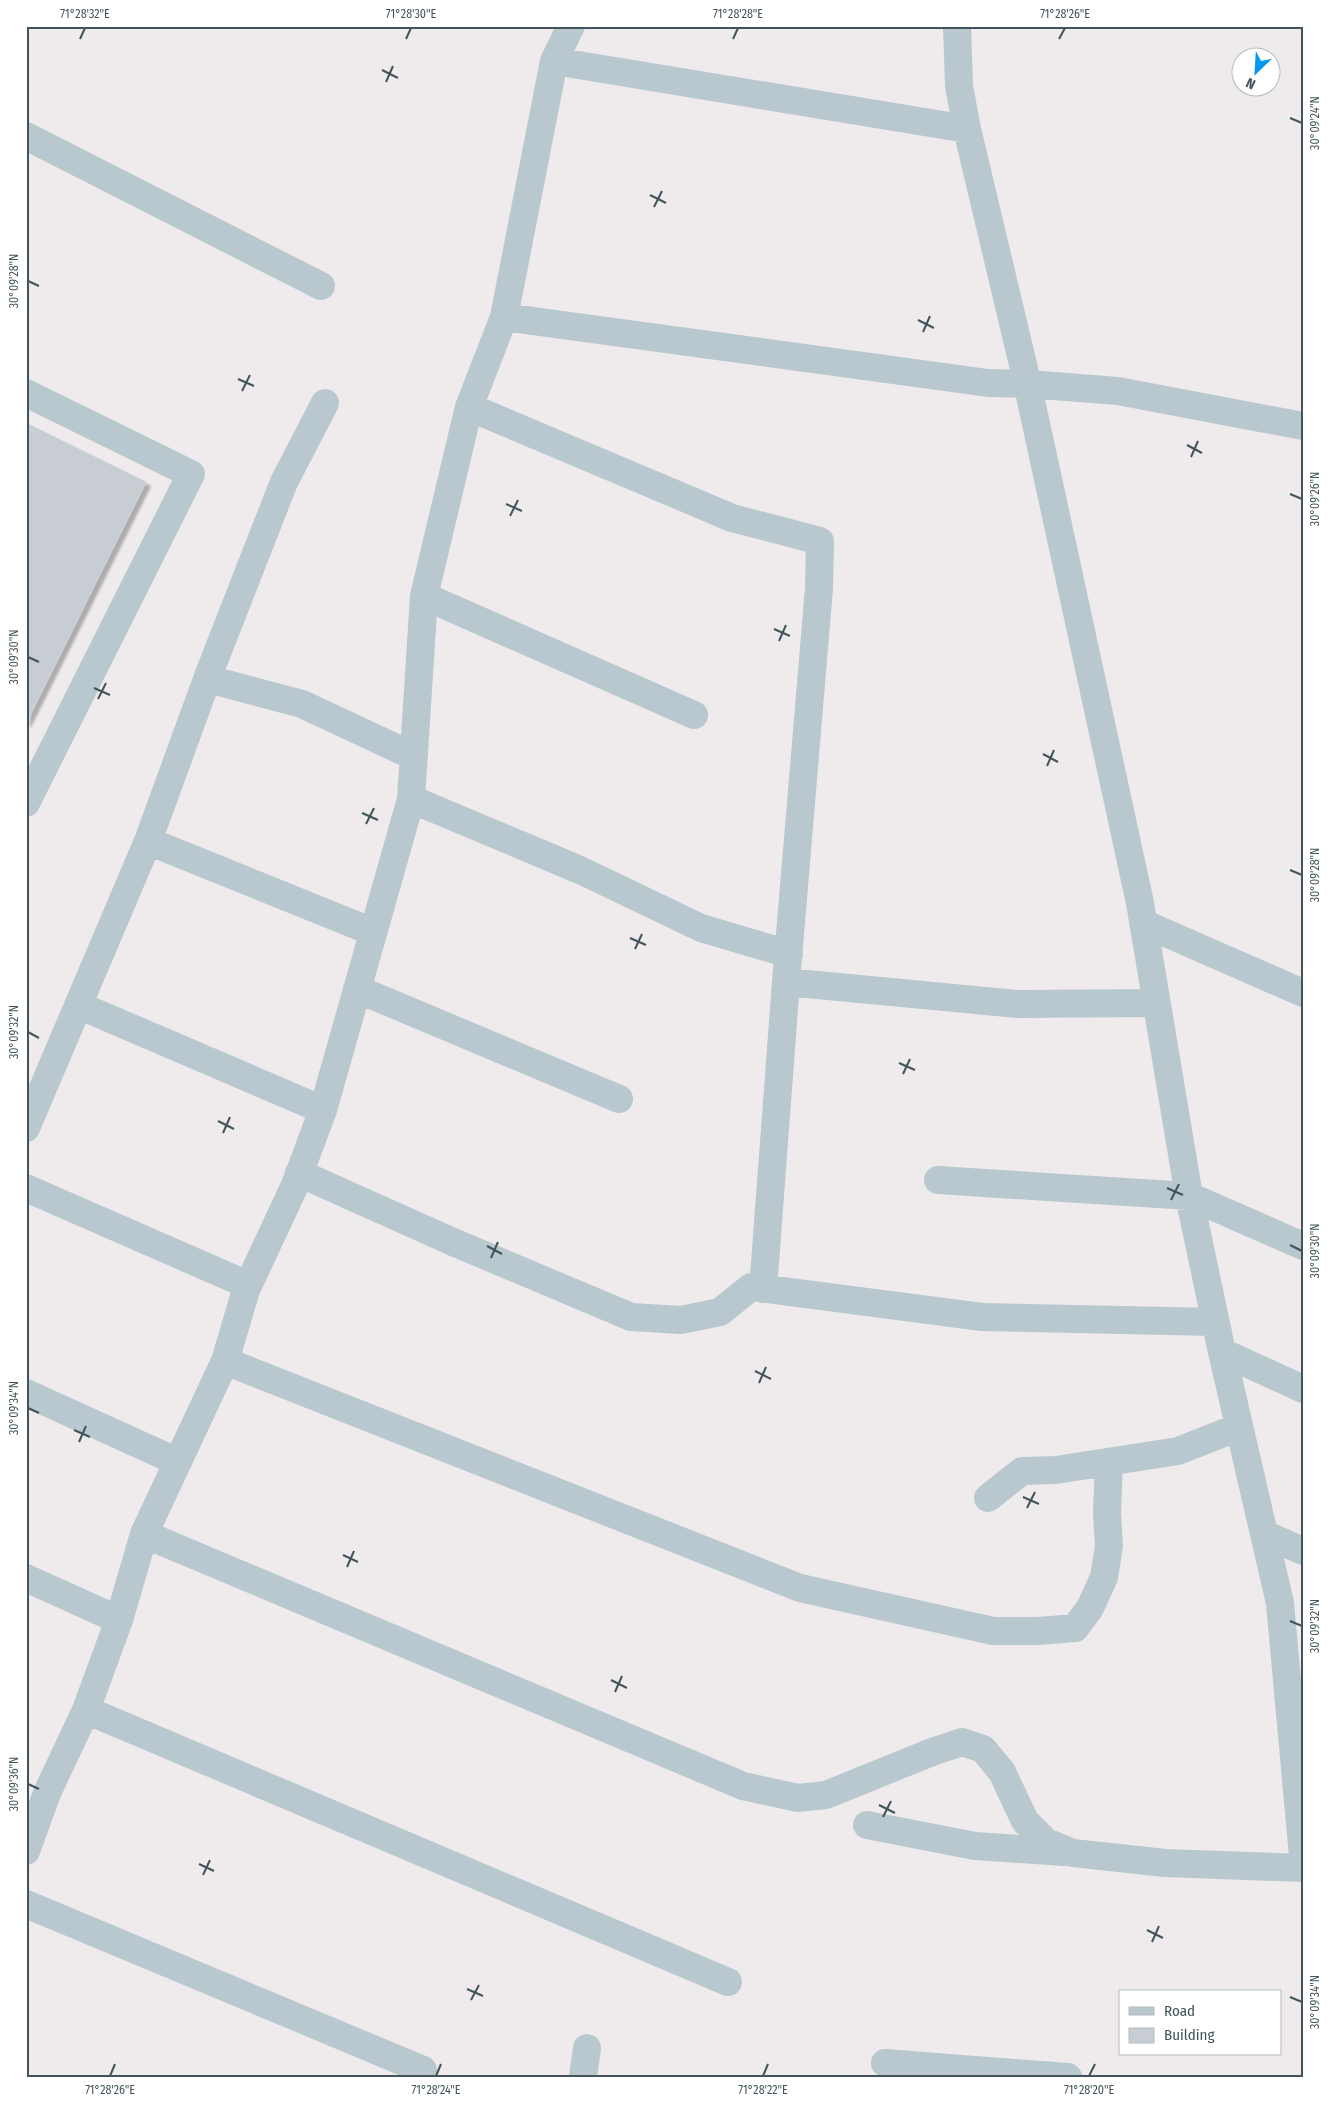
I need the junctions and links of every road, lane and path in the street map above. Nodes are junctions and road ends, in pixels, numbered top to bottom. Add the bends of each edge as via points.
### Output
1 (571, 26) edge
2 (957, 26) edge
3 (554, 61) junction
4 (967, 129) junction
5 (26, 136) edge
6 (321, 286) dead end
7 (504, 317) junction
8 (1028, 384) junction
9 (26, 393) edge
10 (325, 403) dead end
11 (470, 407) junction
12 (1302, 422) edge
13 (424, 596) junction
14 (208, 679) junction
15 (694, 715) dead end
16 (413, 756) junction
17 (412, 799) junction
18 (26, 803) edge
19 (148, 841) junction
20 (1143, 923) junction
21 (372, 932) junction
22 (789, 954) junction
23 (786, 982) junction
24 (357, 989) junction
25 (1303, 992) edge
26 (1156, 1003) junction
27 (78, 1005) junction
28 (619, 1099) dead end
29 (323, 1110) junction
30 (26, 1128) edge
31 (299, 1173) junction
32 (938, 1180) dead end
33 (26, 1188) edge
34 (1189, 1196) junction
35 (1303, 1246) edge
36 (248, 1285) junction
37 (763, 1289) junction
38 (1215, 1322) junction
39 (1222, 1352) junction
40 (225, 1360) junction
41 (1303, 1389) edge
42 (26, 1393) edge
43 (1239, 1427) junction
44 (178, 1462) junction
45 (1109, 1462) junction
46 (988, 1498) dead end
47 (144, 1534) junction
48 (1264, 1534) junction
49 (1303, 1551) edge
50 (26, 1578) edge
51 (119, 1620) junction
52 (86, 1710) junction
53 (36, 1789) edge
54 (868, 1825) dead end
55 (26, 1851) edge
56 (1073, 1853) junction
57 (1303, 1856) edge
58 (1303, 1868) edge
59 (26, 1904) edge
60 (728, 1982) dead end
61 (587, 2048) dead end
62 (885, 2063) dead end
63 (423, 2070) dead end
64 (583, 2077) edge
65 (1068, 2077) edge

1 - 3 street
2 - 4 street via 959,86
3 - 4 street
3 - 7 street
4 - 8 street
5 - 6 street
7 - 8 street via 979,382
7 - 11 street
8 - 12 street via 1118,392
8 - 20 street
9 - 18 street via 191,474
10 - 14 street via 284,482
11 - 13 street
11 - 22 street via 732,518 820,541 819,588
13 - 15 street
13 - 16 street
14 - 16 street via 302,704
14 - 19 street
16 - 17 street
17 - 21 street
17 - 22 street via 580,870 701,928
19 - 21 street
19 - 27 street
20 - 25 street
20 - 26 street
21 - 24 street
22 - 23 street
23 - 26 street via 1018,1004
23 - 37 street
24 - 28 street
24 - 29 street
26 - 34 street
27 - 29 street
27 - 30 street
29 - 31 street
31 - 36 street
31 - 37 street via 631,1317 681,1320 720,1312 751,1287
32 - 34 street
33 - 36 street
34 - 35 street
34 - 38 street
36 - 40 street
37 - 38 street via 982,1317
38 - 39 street
39 - 41 street
39 - 43 street
40 - 44 street
40 - 45 street via 800,1588 993,1631 1075,1628 1090,1608 1104,1577 1109,1546
42 - 44 street
43 - 45 street via 1178,1451
43 - 48 street
44 - 47 street
45 - 46 street via 1056,1470 1022,1471
47 - 51 street
47 - 56 street via 743,1786 770,1793 798,1798 826,1795 962,1742 983,1749 1002,1772 1025,1821 1046,1842
48 - 49 street
48 - 57 street via 1280,1603
50 - 51 street
51 - 52 street
52 - 53 street
52 - 60 street
53 - 55 street
54 - 56 street via 976,1846
56 - 58 street via 1165,1863
59 - 63 street
61 - 64 street
62 - 65 street

